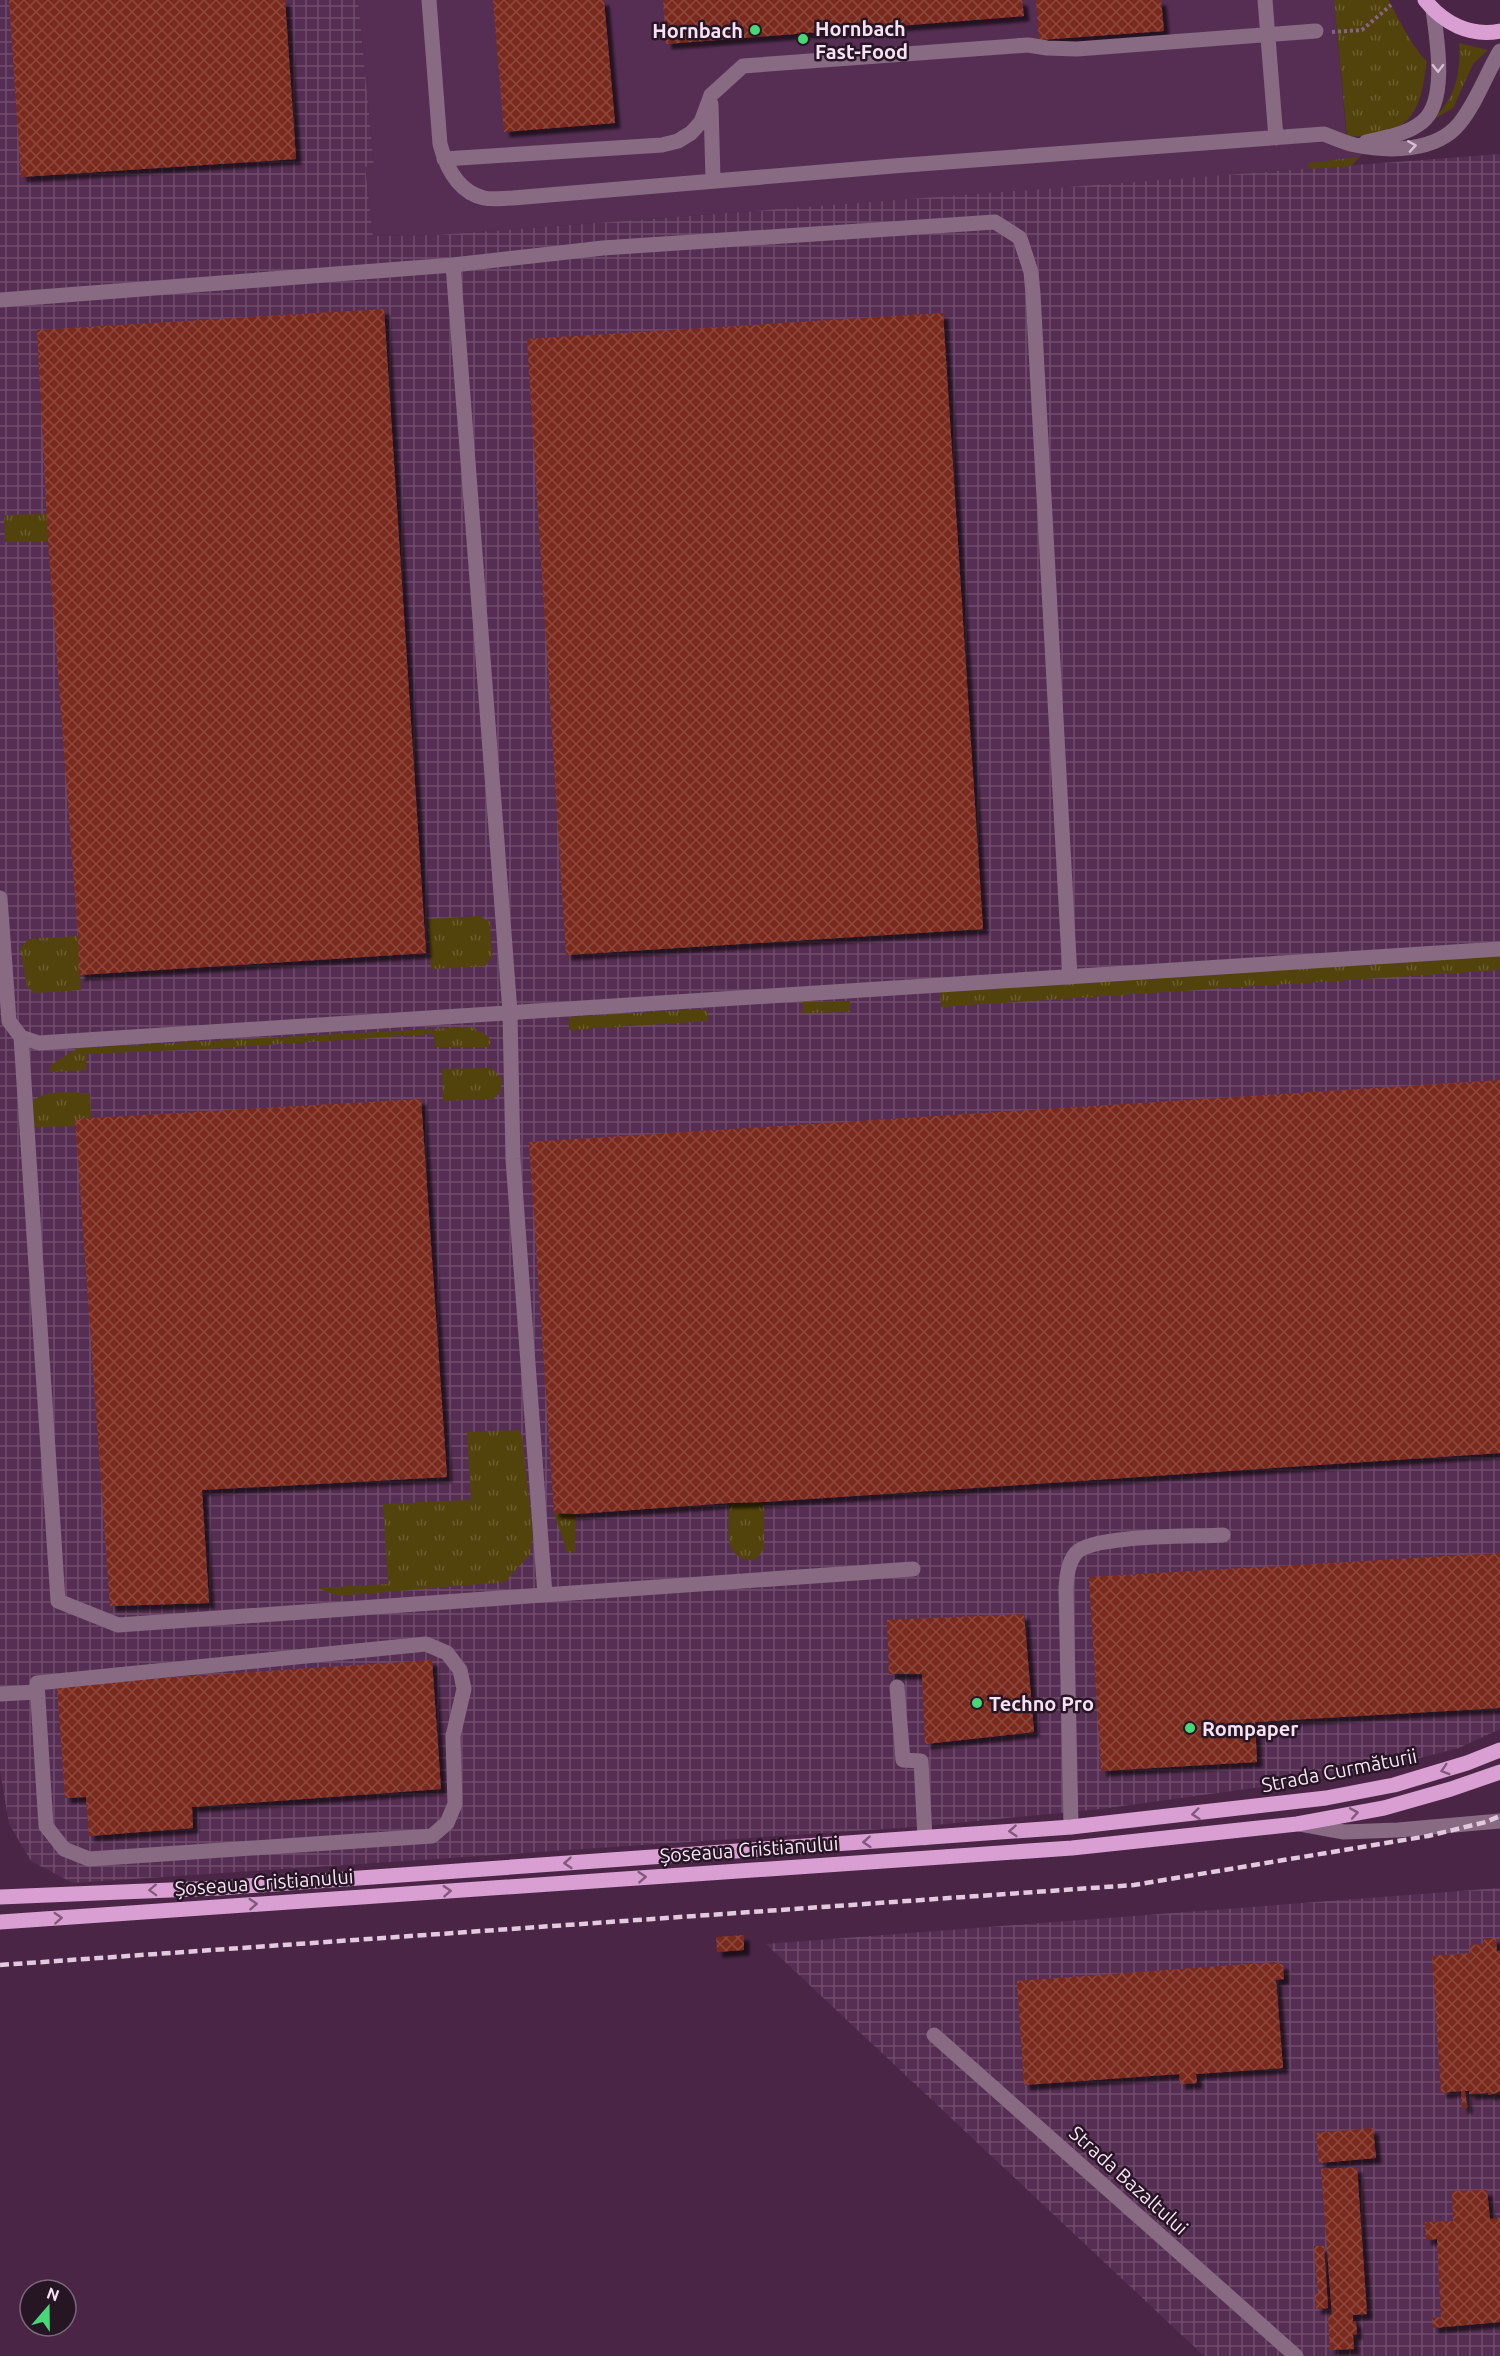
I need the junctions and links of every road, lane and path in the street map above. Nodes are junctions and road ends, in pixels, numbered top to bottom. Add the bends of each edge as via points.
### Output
1 (429, 0) edge
2 (1265, 0) edge
3 (1391, 4) dead end
4 (1429, 5) edge
5 (1500, 31) edge
6 (1321, 32) joint
7 (1268, 34) junction
8 (1500, 51) edge
9 (1500, 72) edge
10 (1483, 84) junction
11 (711, 95) junction
12 (1276, 138) junction
13 (1354, 145) junction
14 (444, 159) junction
15 (713, 180) junction
16 (453, 265) junction
17 (0, 300) edge
18 (0, 898) edge
19 (1500, 949) edge
20 (1070, 977) junction
21 (510, 1012) junction
22 (21, 1037) junction
23 (1223, 1536) dead end
24 (913, 1569) dead end
25 (545, 1595) junction
26 (897, 1687) dead end
27 (37, 1692) junction
28 (0, 1695) edge
29 (1500, 1750) edge
30 (1500, 1772) edge
31 (1254, 1808) joint
32 (1500, 1821) edge
33 (1297, 1824) junction
34 (1071, 1827) junction
35 (925, 1838) junction
36 (0, 1897) edge
37 (0, 1922) edge
38 (934, 2035) dead end
39 (1296, 2356) edge

1 - 14 street
2 - 7 street
3 - 6 path via 1362,30
4 - 5 main road via 1450,24 1471,31
4 -> 13 street via 1439,75 1435,101 1424,121 1405,132
6 - 7 street
7 - 11 street via 1077,49 1028,45 743,66
7 - 12 street
8 - 10 street
9 - 10 street
13 -> 10 street via 1391,149 1442,139 1459,124
11 - 14 street via 701,122 691,133 662,145
11 - 15 street
12 - 13 street via 1324,135
12 - 15 street
14 - 15 street via 470,192 485,198
16 - 17 street
16 - 20 street via 603,248 994,222 1020,238 1031,272 1033,294
16 - 21 street
18 - 22 street via 9,1021
19 - 20 street
20 - 21 street
21 - 22 street via 39,1043
21 - 25 street via 513,1160
22 - 25 street via 58,1601 118,1625
23 - 34 street via 1090,1544 1077,1552 1068,1568
24 - 25 street
26 - 35 street via 903,1760 921,1761
27 - 27 street via 46,1826 64,1849 88,1859 432,1836 447,1823 455,1804 453,1736 464,1689 460,1670 447,1653 426,1644 37,1683
27 - 28 street
29 -> 31 main road, Strada Curmăturii via 1394,1785
33 -> 30 main road via 1384,1808
31 -> 34 main road, Șoseaua Cristianului
32 - 33 street, Șoseaua Cristianului via 1344,1832
37 -> 33 main road, Șoseaua Cristianului via 1072,1848
34 -> 35 main road, Șoseaua Cristianului
35 -> 36 main road, Șoseaua Cristianului via 219,1888
38 - 39 street, Strada Bazaltului

